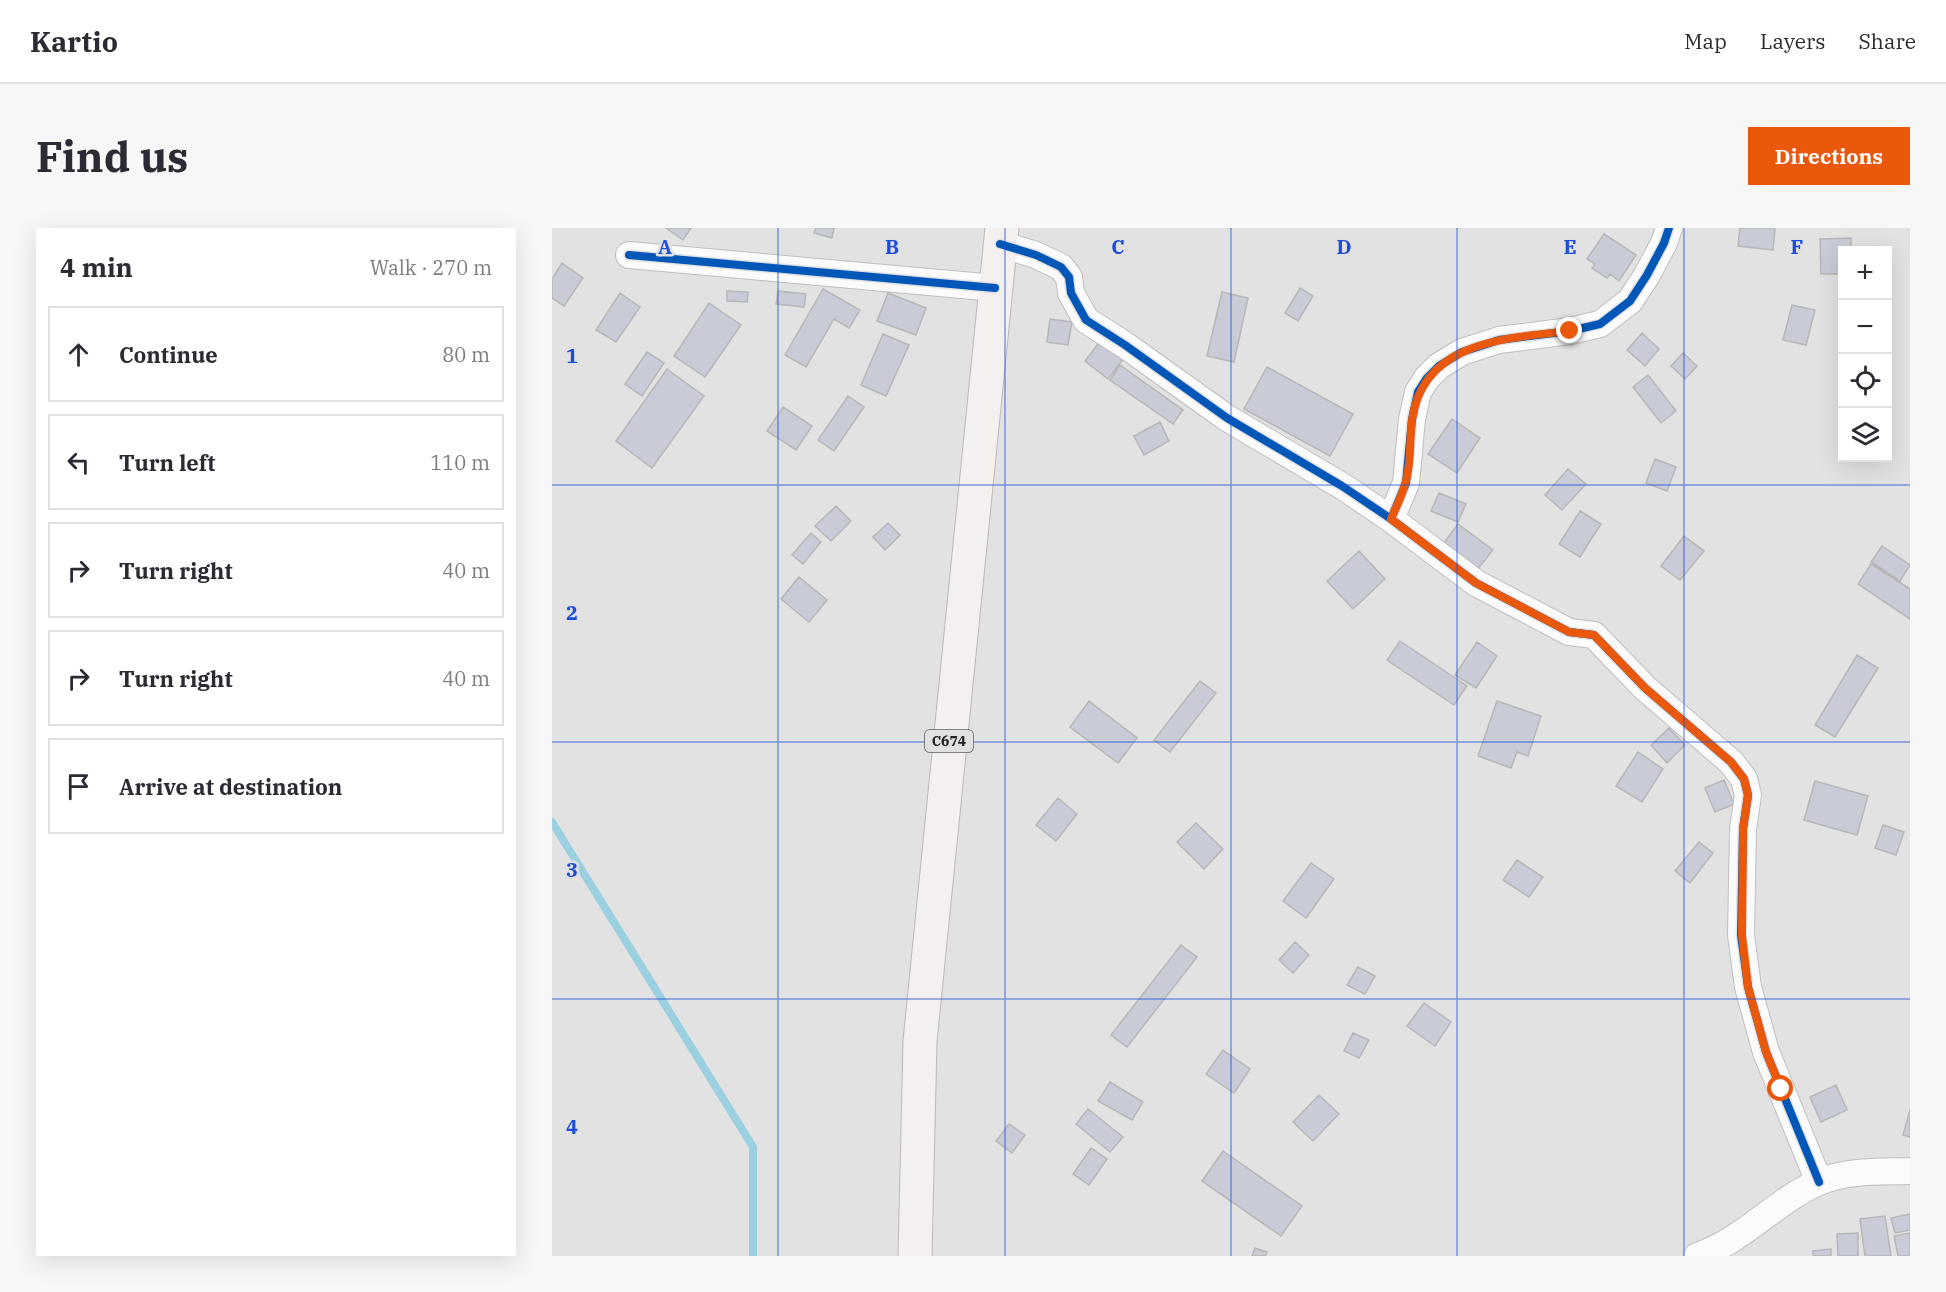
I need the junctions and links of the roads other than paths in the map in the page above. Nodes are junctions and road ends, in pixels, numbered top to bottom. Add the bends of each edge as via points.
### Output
1 (1669, 228) edge
2 (1001, 236) edge
3 (629, 255) dead end
4 (995, 288) junction
5 (1391, 519) junction
6 (1910, 1171) edge
7 (1819, 1182) junction
8 (915, 1256) edge
9 (1697, 1256) edge

1 - 5 street via 1665,243 1630,301 1600,324 1499,340 1461,352 1427,378 1418,393 1412,419 1406,483
2 - 4 main road, C674
2 - 5 street via 1061,267 1086,320 1227,418
3 - 4 street
4 - 8 main road, C674 via 920,1041
5 - 7 street via 1476,583 1569,632 1594,635 1645,688 1731,762 1744,779 1748,795 1743,829 1742,935 1748,987 1766,1052
6 - 7 street via 1853,1172
7 - 9 street via 1749,1228

